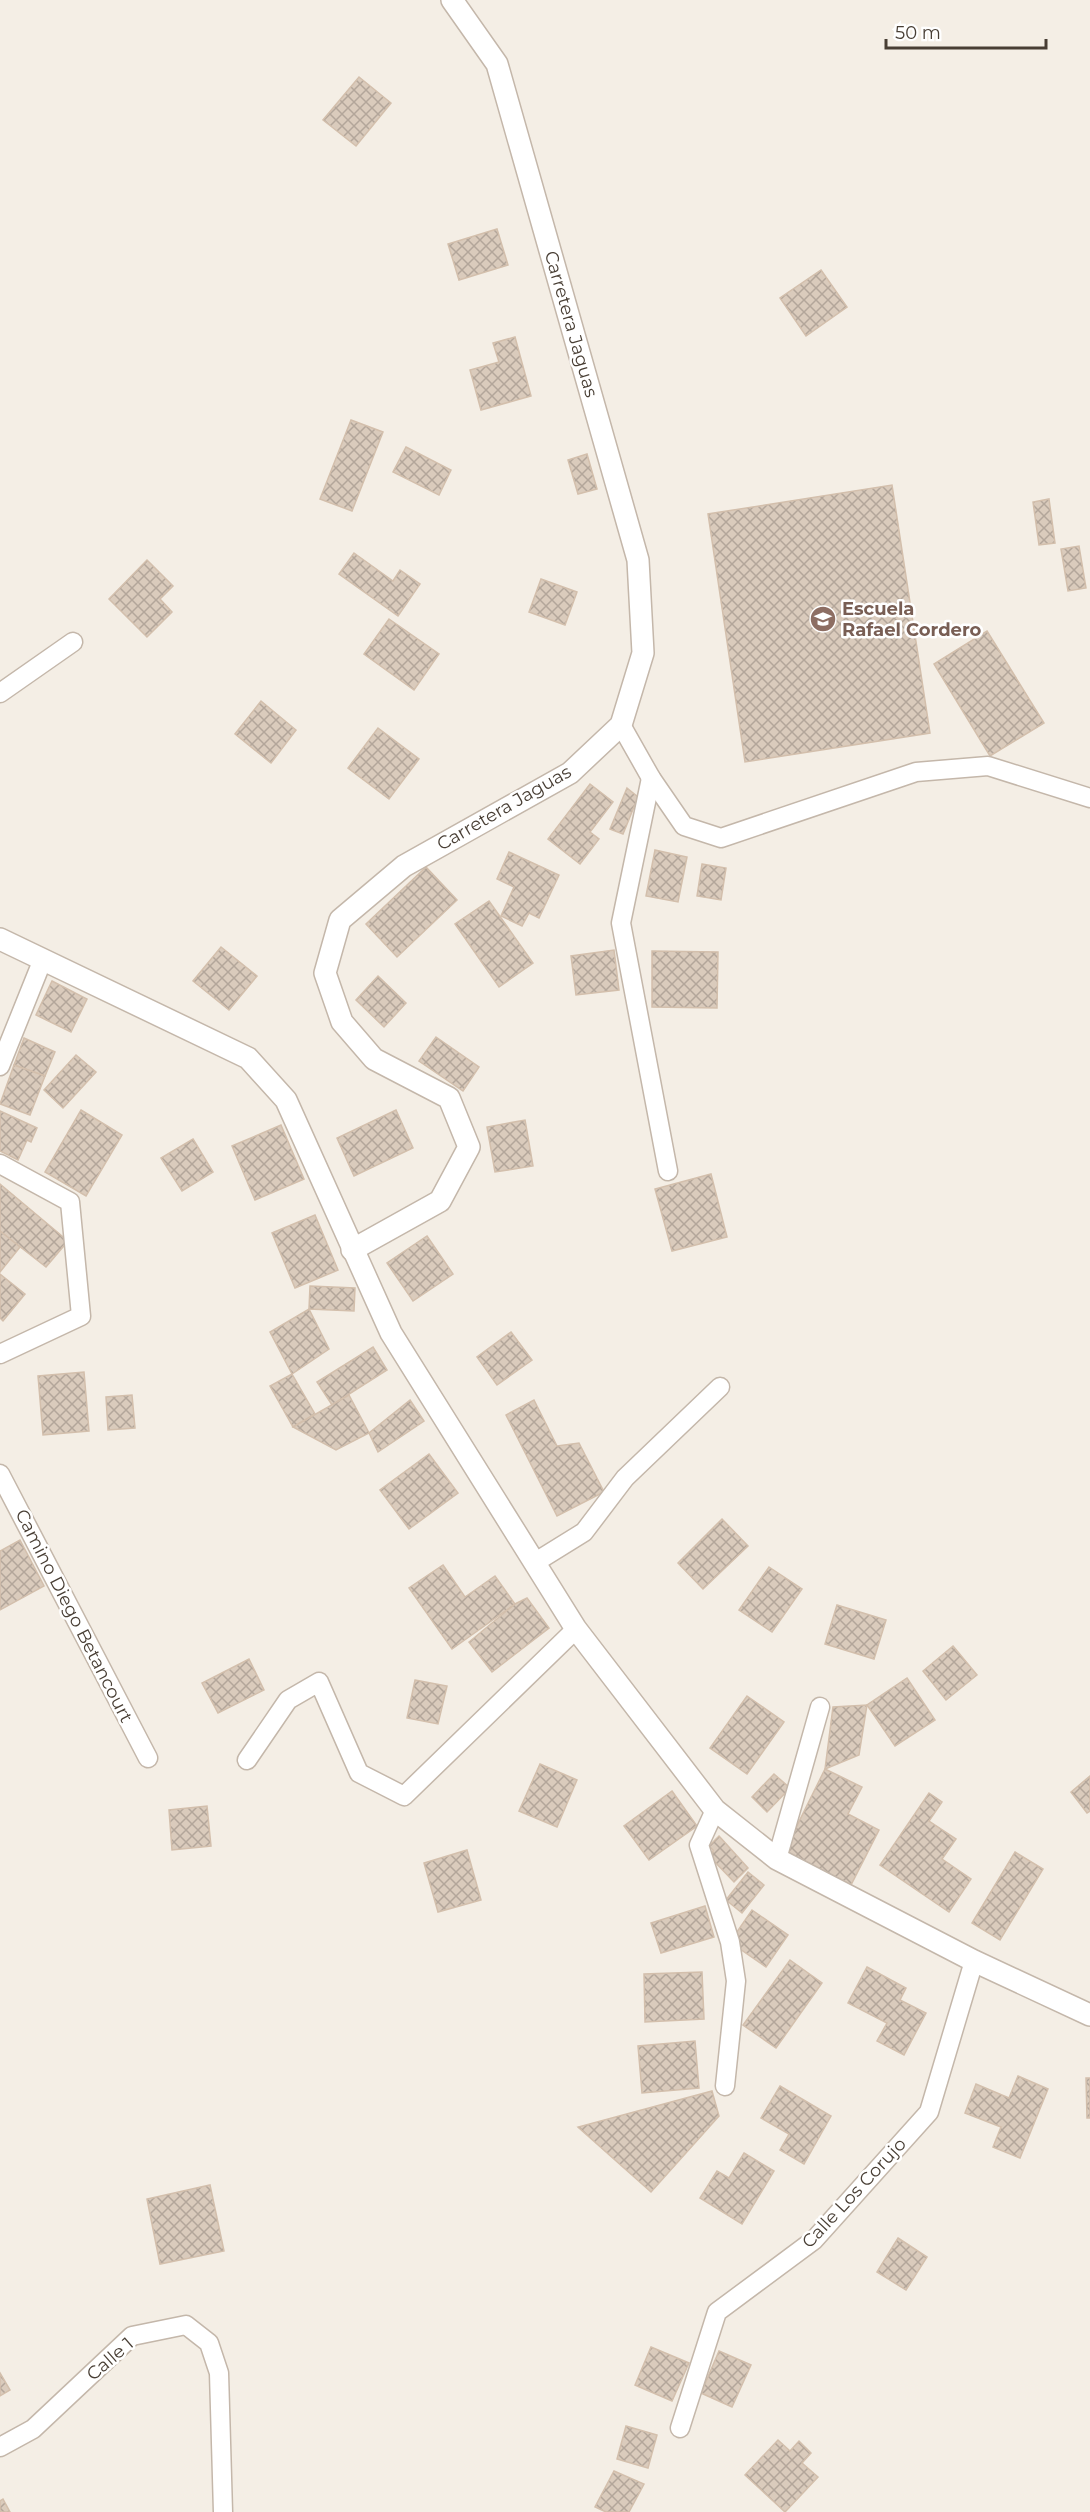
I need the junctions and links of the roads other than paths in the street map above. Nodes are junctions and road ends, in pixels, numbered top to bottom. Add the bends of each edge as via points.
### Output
1 (452, 0) edge
2 (73, 642) dead end
3 (0, 693) edge
4 (621, 725) junction
5 (651, 778) junction
6 (1090, 798) edge
7 (0, 939) edge
8 (43, 959) junction
9 (0, 1066) edge
10 (0, 1164) edge
11 (668, 1171) dead end
12 (352, 1250) junction
13 (0, 1354) edge
14 (720, 1386) dead end
15 (0, 1474) edge
16 (534, 1563) junction
17 (576, 1629) junction
18 (820, 1707) dead end
19 (148, 1758) dead end
20 (247, 1760) dead end
21 (715, 1810) junction
22 (777, 1858) junction
23 (974, 1961) junction
24 (1090, 2015) edge
25 (725, 2086) dead end
26 (680, 2428) dead end
27 (0, 2447) edge
28 (223, 2512) edge

1 - 4 street, Carretera Jaguas via 497,64 638,560 643,653
2 - 3 street
4 - 5 street
4 - 12 street, Carretera Jaguas via 570,773 404,866 340,920 325,973 342,1022 374,1059 449,1098 469,1147 440,1201
5 - 6 street via 684,826 721,838 916,772 988,766
5 - 11 street via 621,923
7 - 8 street
8 - 9 street
8 - 12 street via 248,1058 286,1100
10 - 13 street via 70,1202 81,1316
12 - 16 street via 391,1333
14 - 16 street via 625,1478 584,1532
15 - 19 street, Camino Diego Betancourt
16 - 17 street
17 - 20 street via 404,1796 359,1773 319,1682 288,1700
17 - 21 street
18 - 22 street
21 - 22 street
21 - 25 street via 699,1845 730,1942 736,1982
22 - 23 street
23 - 24 street
23 - 26 street, Calle Los Corujo via 929,2112 814,2240 717,2312
27 - 28 street, Calle 1 via 33,2429 132,2336 186,2325 209,2343 219,2373

